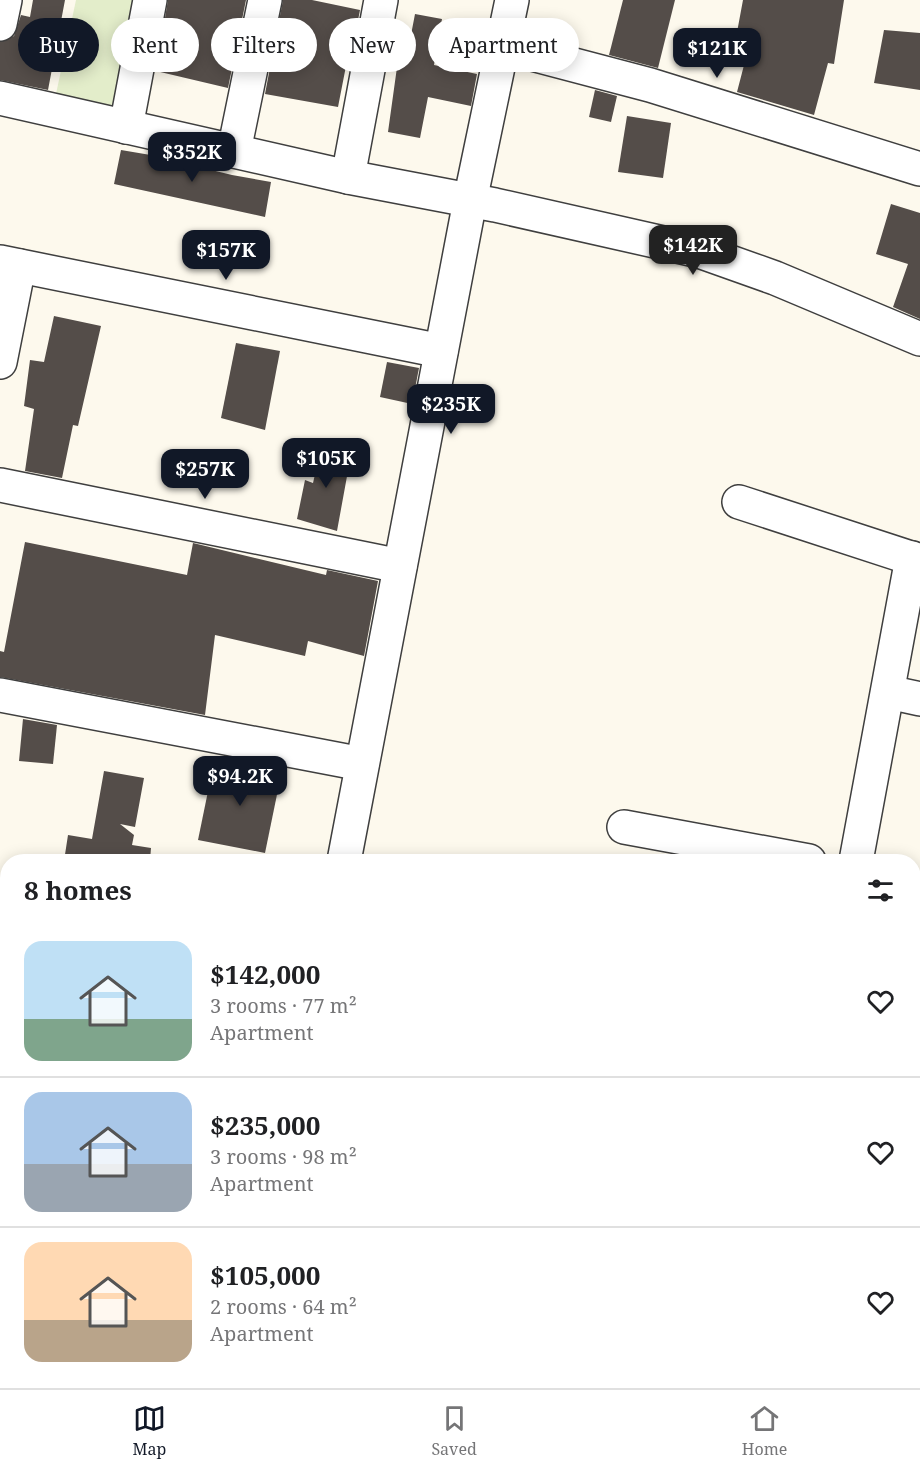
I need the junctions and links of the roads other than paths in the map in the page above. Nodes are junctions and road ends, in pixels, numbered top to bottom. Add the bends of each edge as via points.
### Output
1 (4, 0) edge
2 (150, 0) edge
3 (265, 0) edge
4 (381, 0) edge
5 (512, 0) edge
6 (508, 18) edge
7 (0, 24) edge
8 (579, 66) edge
9 (497, 72) edge
10 (0, 98) edge
11 (126, 127) junction
12 (234, 151) junction
13 (918, 168) edge
14 (348, 177) junction
15 (470, 201) junction
16 (10, 264) edge
17 (920, 339) edge
18 (441, 351) junction
19 (0, 362) edge
20 (0, 485) edge
21 (739, 502) dead end
22 (916, 560) edge
23 (400, 566) junction
24 (888, 692) junction
25 (0, 695) edge
26 (920, 699) edge
27 (362, 764) junction
28 (624, 827) dead end
29 (345, 854) edge
30 (771, 854) edge
31 (857, 854) edge

1 - 7 street
2 - 11 street
3 - 12 street
4 - 14 street
5 - 6 street
8 - 13 street
9 - 15 street
10 - 11 street
11 - 12 street
12 - 14 street
14 - 15 street
15 - 17 street via 699,251 775,278
15 - 18 street
16 - 18 street
16 - 19 street
18 - 23 street
20 - 23 street
21 - 22 street
22 - 24 street
23 - 27 street
24 - 26 street
24 - 31 street
25 - 27 street
27 - 29 street
28 - 30 street

